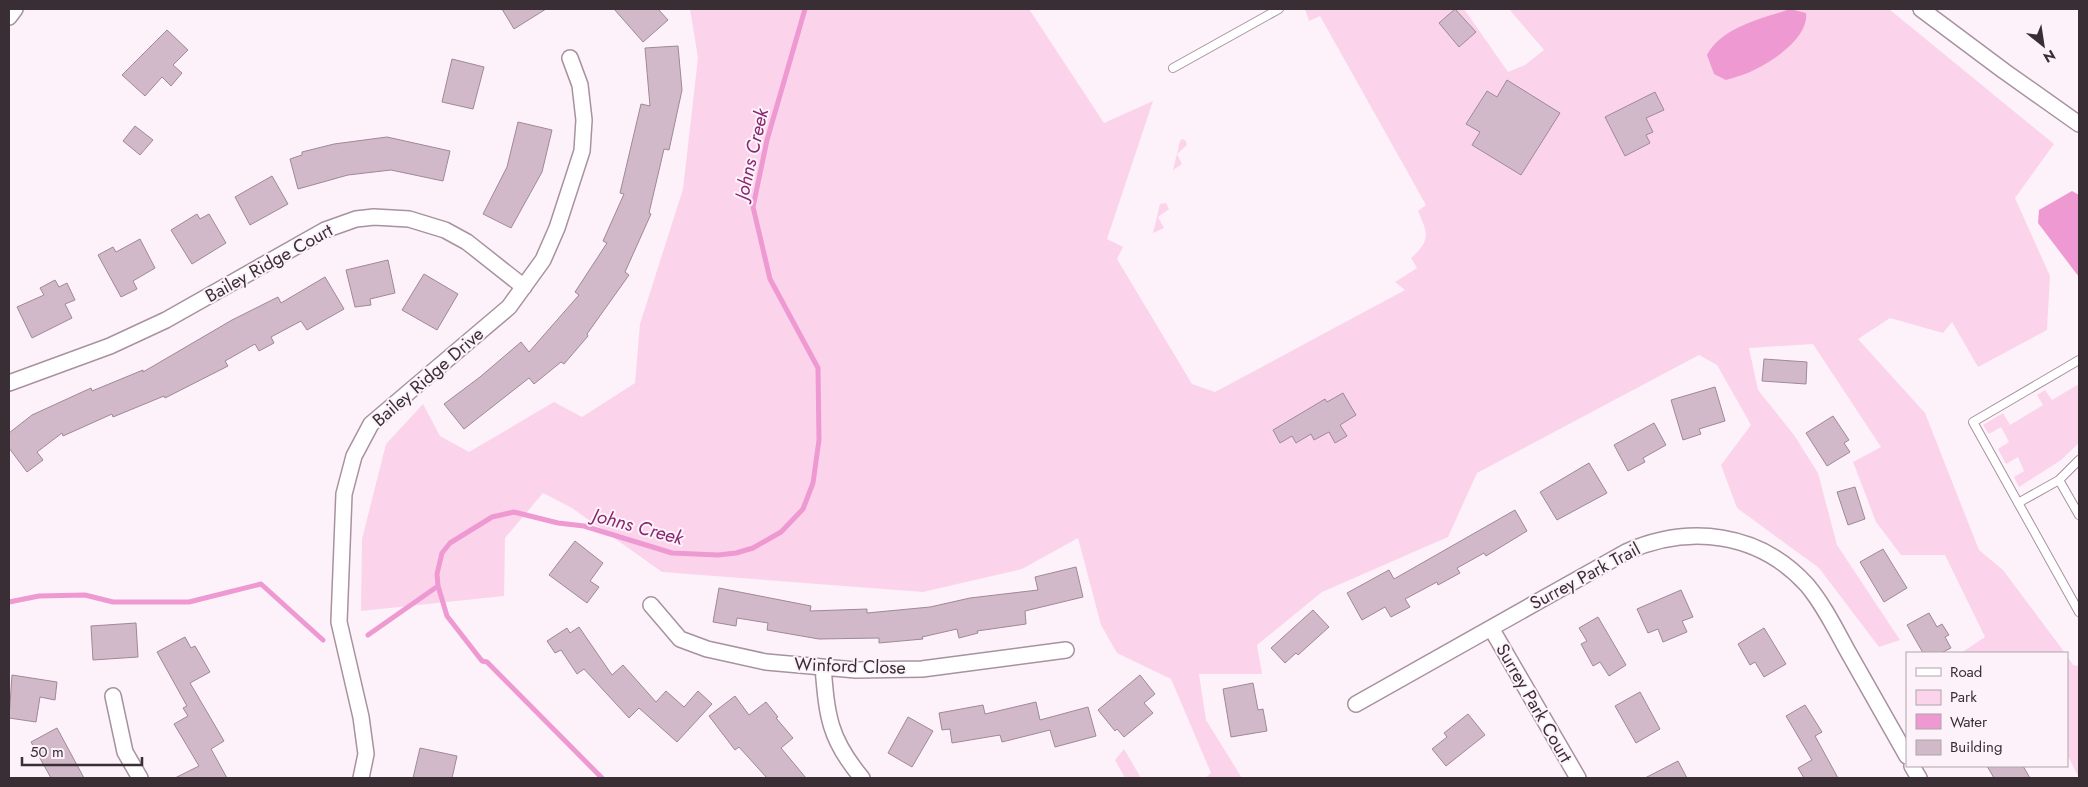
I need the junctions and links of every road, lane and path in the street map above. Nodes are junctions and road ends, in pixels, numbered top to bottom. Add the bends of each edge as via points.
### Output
1 (15, 9) edge
2 (1279, 9) edge
3 (1922, 9) edge
4 (9, 17) edge
5 (570, 58) dead end
6 (1173, 68) dead end
7 (2079, 124) edge
8 (524, 287) junction
9 (2079, 360) edge
10 (9, 383) edge
11 (2079, 460) edge
12 (2060, 480) junction
13 (2018, 503) junction
14 (2079, 515) edge
15 (651, 605) dead end
16 (2079, 612) edge
17 (1491, 628) junction
18 (1066, 650) dead end
19 (823, 667) junction
20 (113, 696) dead end
21 (1356, 704) dead end
22 (1906, 754) edge
23 (1913, 767) edge
24 (140, 778) edge
25 (361, 778) edge
26 (862, 778) edge
27 (1578, 778) edge
28 (1920, 778) edge

1 - 4 street
2 - 6 lane
3 - 7 street
5 - 8 street, Bailey Ridge Drive via 580,85 584,120 582,151 557,228 542,260
8 - 10 street, Bailey Ridge Court via 467,242 445,230 409,219 356,219 325,230 166,320 110,346
8 - 25 street, Bailey Ridge Drive via 509,307 371,424 354,456 344,494 339,622 361,717 366,754
9 - 13 lane via 1973,422
11 - 12 lane
12 - 13 lane
12 - 14 lane
13 - 16 lane
15 - 19 street, Winford Close via 680,640 766,662
17 - 21 street, Surrey Park Trail
17 - 22 street, Surrey Park Trail via 1645,543 1696,535 1730,539 1759,550 1788,568 1807,586 1824,609
17 - 27 street, Surrey Park Court
18 - 19 street, Winford Close via 922,669
19 - 26 street via 826,709 833,734 844,756
20 - 24 street via 125,752
23 - 28 street

